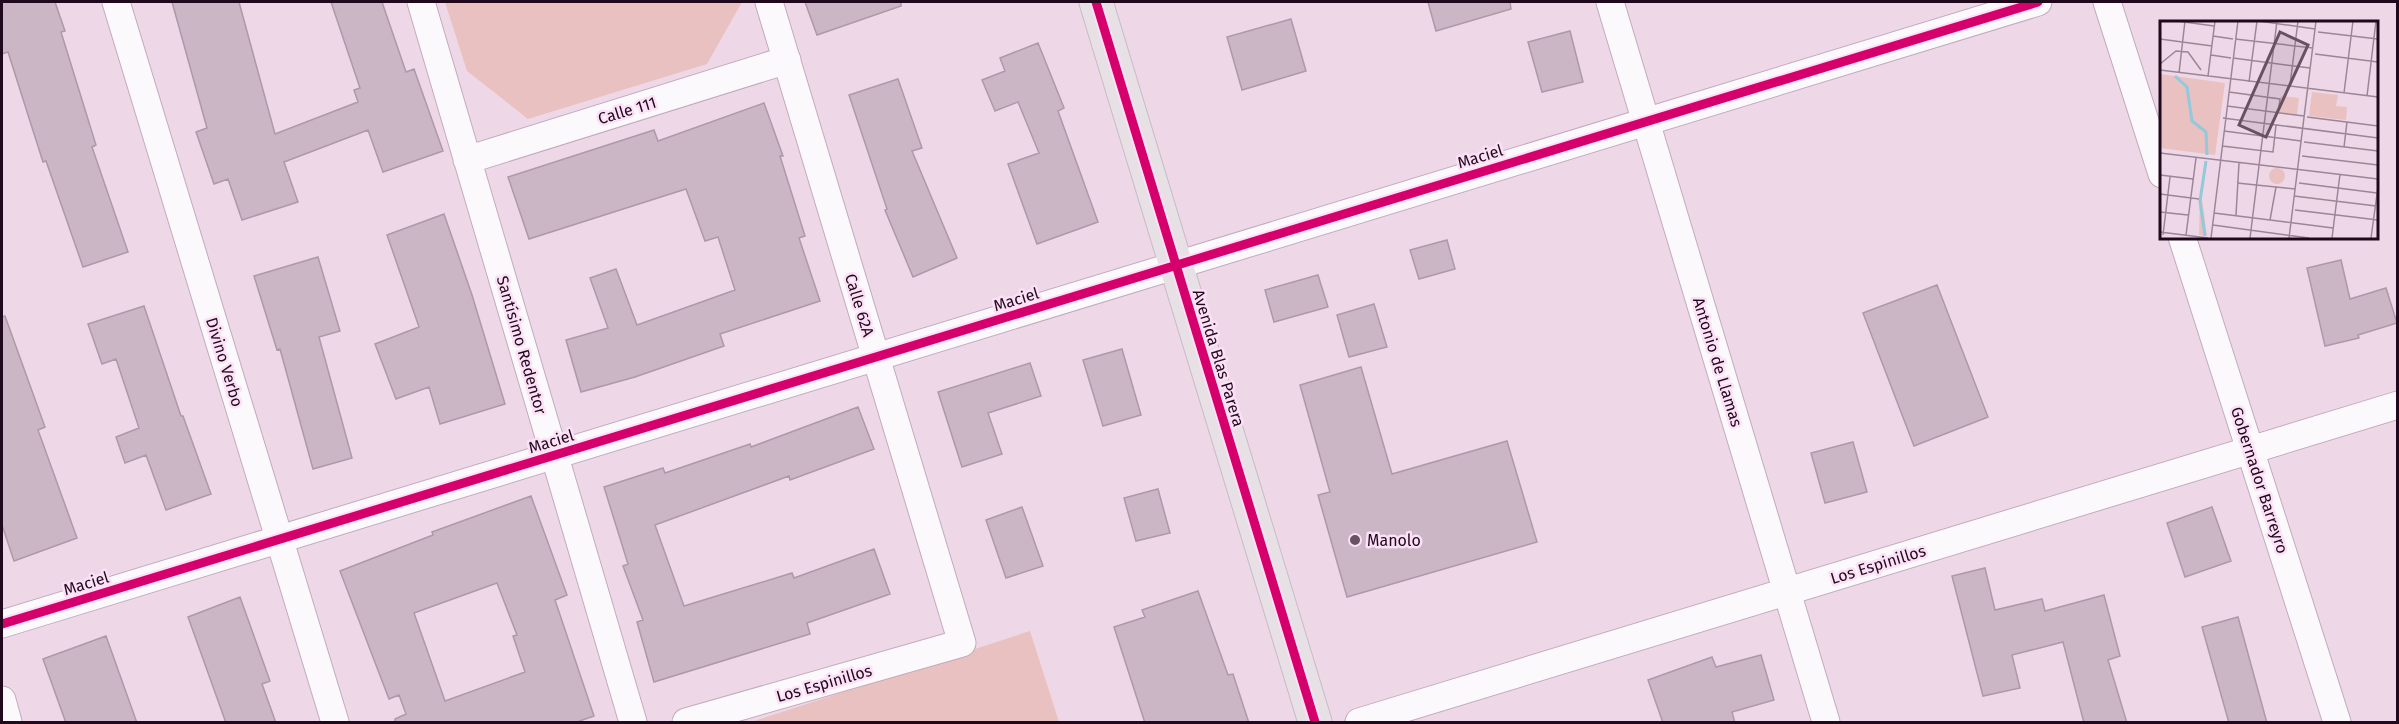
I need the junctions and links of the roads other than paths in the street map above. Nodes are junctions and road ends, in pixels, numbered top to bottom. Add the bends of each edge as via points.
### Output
1 (116, 2) edge
2 (421, 2) edge
3 (769, 2) edge
4 (1096, 2) edge
5 (1610, 2) edge
6 (2038, 2) edge
7 (2107, 2) edge
8 (787, 60) junction
9 (1646, 121) junction
10 (467, 160) junction
11 (2160, 168) edge
12 (2182, 238) edge
13 (1175, 265) junction
14 (875, 357) junction
15 (2397, 405) edge
16 (2250, 450) junction
17 (553, 456) junction
18 (279, 539) junction
19 (1787, 591) junction
20 (2, 624) edge
21 (962, 644) joint
22 (2, 700) edge
23 (8, 723) edge
24 (334, 723) edge
25 (633, 723) edge
26 (686, 723) edge
27 (1315, 723) edge
28 (1359, 723) edge
29 (1826, 723) edge
30 (2337, 723) edge

1 - 18 street, Divino Verbo
2 - 10 street, Santísimo Redentor
3 - 8 street, Calle 62A
4 - 13 main road, Avenida Blas Parera
5 - 9 street, Antonio de Llamas
6 - 9 street, Maciel
7 - 11 street
8 - 10 street, Calle 111
8 - 14 street, Calle 62A
9 - 13 street, Maciel
9 - 19 street, Antonio de Llamas
10 - 17 street, Santísimo Redentor
12 - 16 street, Gobernador Barreyro
13 - 14 street, Maciel
13 - 27 main road, Avenida Blas Parera
14 - 17 street, Maciel
14 - 21 street, Calle 62A
15 - 16 street, Los Espinillos
16 - 19 street, Los Espinillos
16 - 30 street, Gobernador Barreyro
17 - 18 street, Maciel
17 - 25 street, Santísimo Redentor
18 - 20 street, Maciel
18 - 24 street, Divino Verbo
19 - 28 street, Los Espinillos
19 - 29 street, Antonio de Llamas
21 - 26 street, Los Espinillos
22 - 23 street

